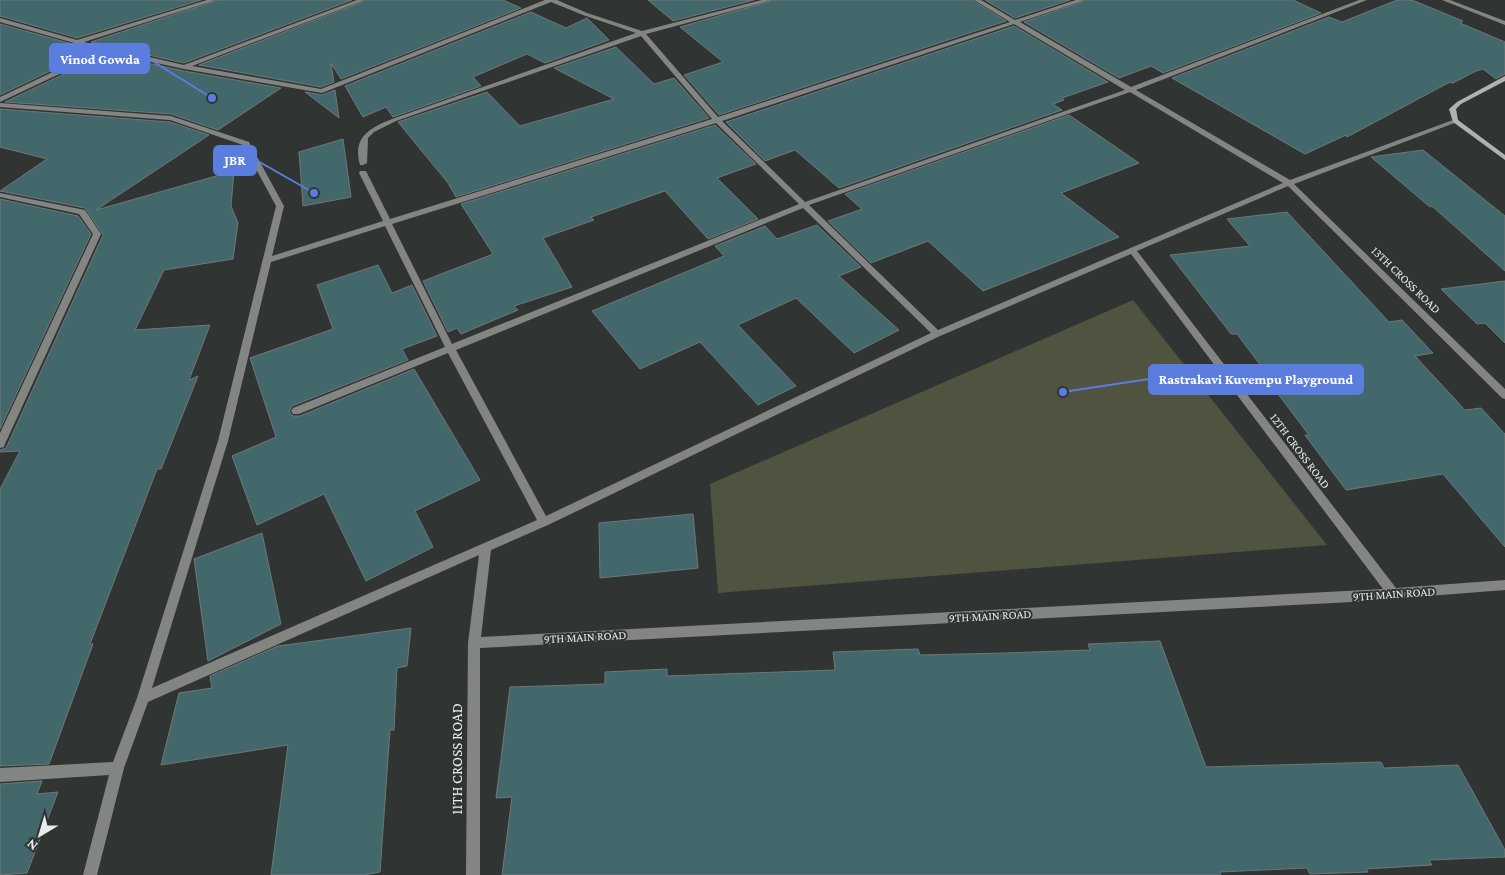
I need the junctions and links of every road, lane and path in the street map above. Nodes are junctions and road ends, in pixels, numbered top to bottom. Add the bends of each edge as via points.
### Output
1 (213, 0) edge
2 (362, 0) edge
3 (551, 0) edge
4 (769, 0) edge
5 (977, 0) edge
6 (1082, 0) edge
7 (1364, 0) edge
8 (1445, 0) edge
9 (0, 20) edge
10 (1013, 21) junction
11 (1505, 23) edge
12 (642, 33) junction
13 (80, 42) junction
14 (104, 50) junction
15 (184, 67) junction
16 (1505, 78) edge
17 (1130, 90) junction
18 (0, 100) edge
19 (0, 105) edge
20 (717, 120) junction
21 (1455, 121) junction
22 (1505, 158) edge
23 (363, 163) dead end
24 (363, 173) dead end
25 (1289, 183) junction
26 (0, 195) edge
27 (804, 205) junction
28 (388, 223) junction
29 (1133, 251) junction
30 (267, 260) junction
31 (937, 334) junction
32 (450, 348) junction
33 (1505, 395) edge
34 (296, 411) dead end
35 (0, 444) edge
36 (544, 522) junction
37 (486, 547) junction
38 (1505, 586) edge
39 (1392, 594) junction
40 (474, 643) junction
41 (144, 698) junction
42 (117, 768) junction
43 (0, 775) edge
44 (90, 875) edge
45 (472, 875) edge

1 - 13 street
2 - 15 street
3 - 12 street
3 - 15 street via 322,91
4 - 12 street
5 - 10 street, 13TH CROSS ROAD
6 - 10 street
7 - 17 street
8 - 11 street
9 - 13 street
10 - 17 street, 13TH CROSS ROAD
10 - 20 street
12 - 20 street
12 - 23 street via 369,130 362,143
13 - 14 street
14 - 15 street
14 - 18 street
16 - 21 main road via 1452,109
17 - 25 street, 13TH CROSS ROAD
17 - 27 street
19 - 30 street via 171,118 246,144 280,206
20 - 27 street
20 - 28 street
21 - 22 main road
21 - 25 street
24 - 28 street
25 - 29 street
25 - 33 street, 13TH CROSS ROAD
26 - 35 street via 82,212 97,234
27 - 31 street
27 - 32 street
28 - 30 street
28 - 32 street
29 - 31 street
29 - 39 street, 12TH CROSS ROAD
30 - 41 street via 223,441
31 - 36 street
32 - 34 street
32 - 36 street
36 - 37 street
37 - 40 street, 11TH CROSS ROAD
37 - 41 street
38 - 39 street, 9TH MAIN ROAD
39 - 40 street, 9TH MAIN ROAD
40 - 45 street, 11TH CROSS ROAD
41 - 42 street
42 - 43 street
42 - 44 street

